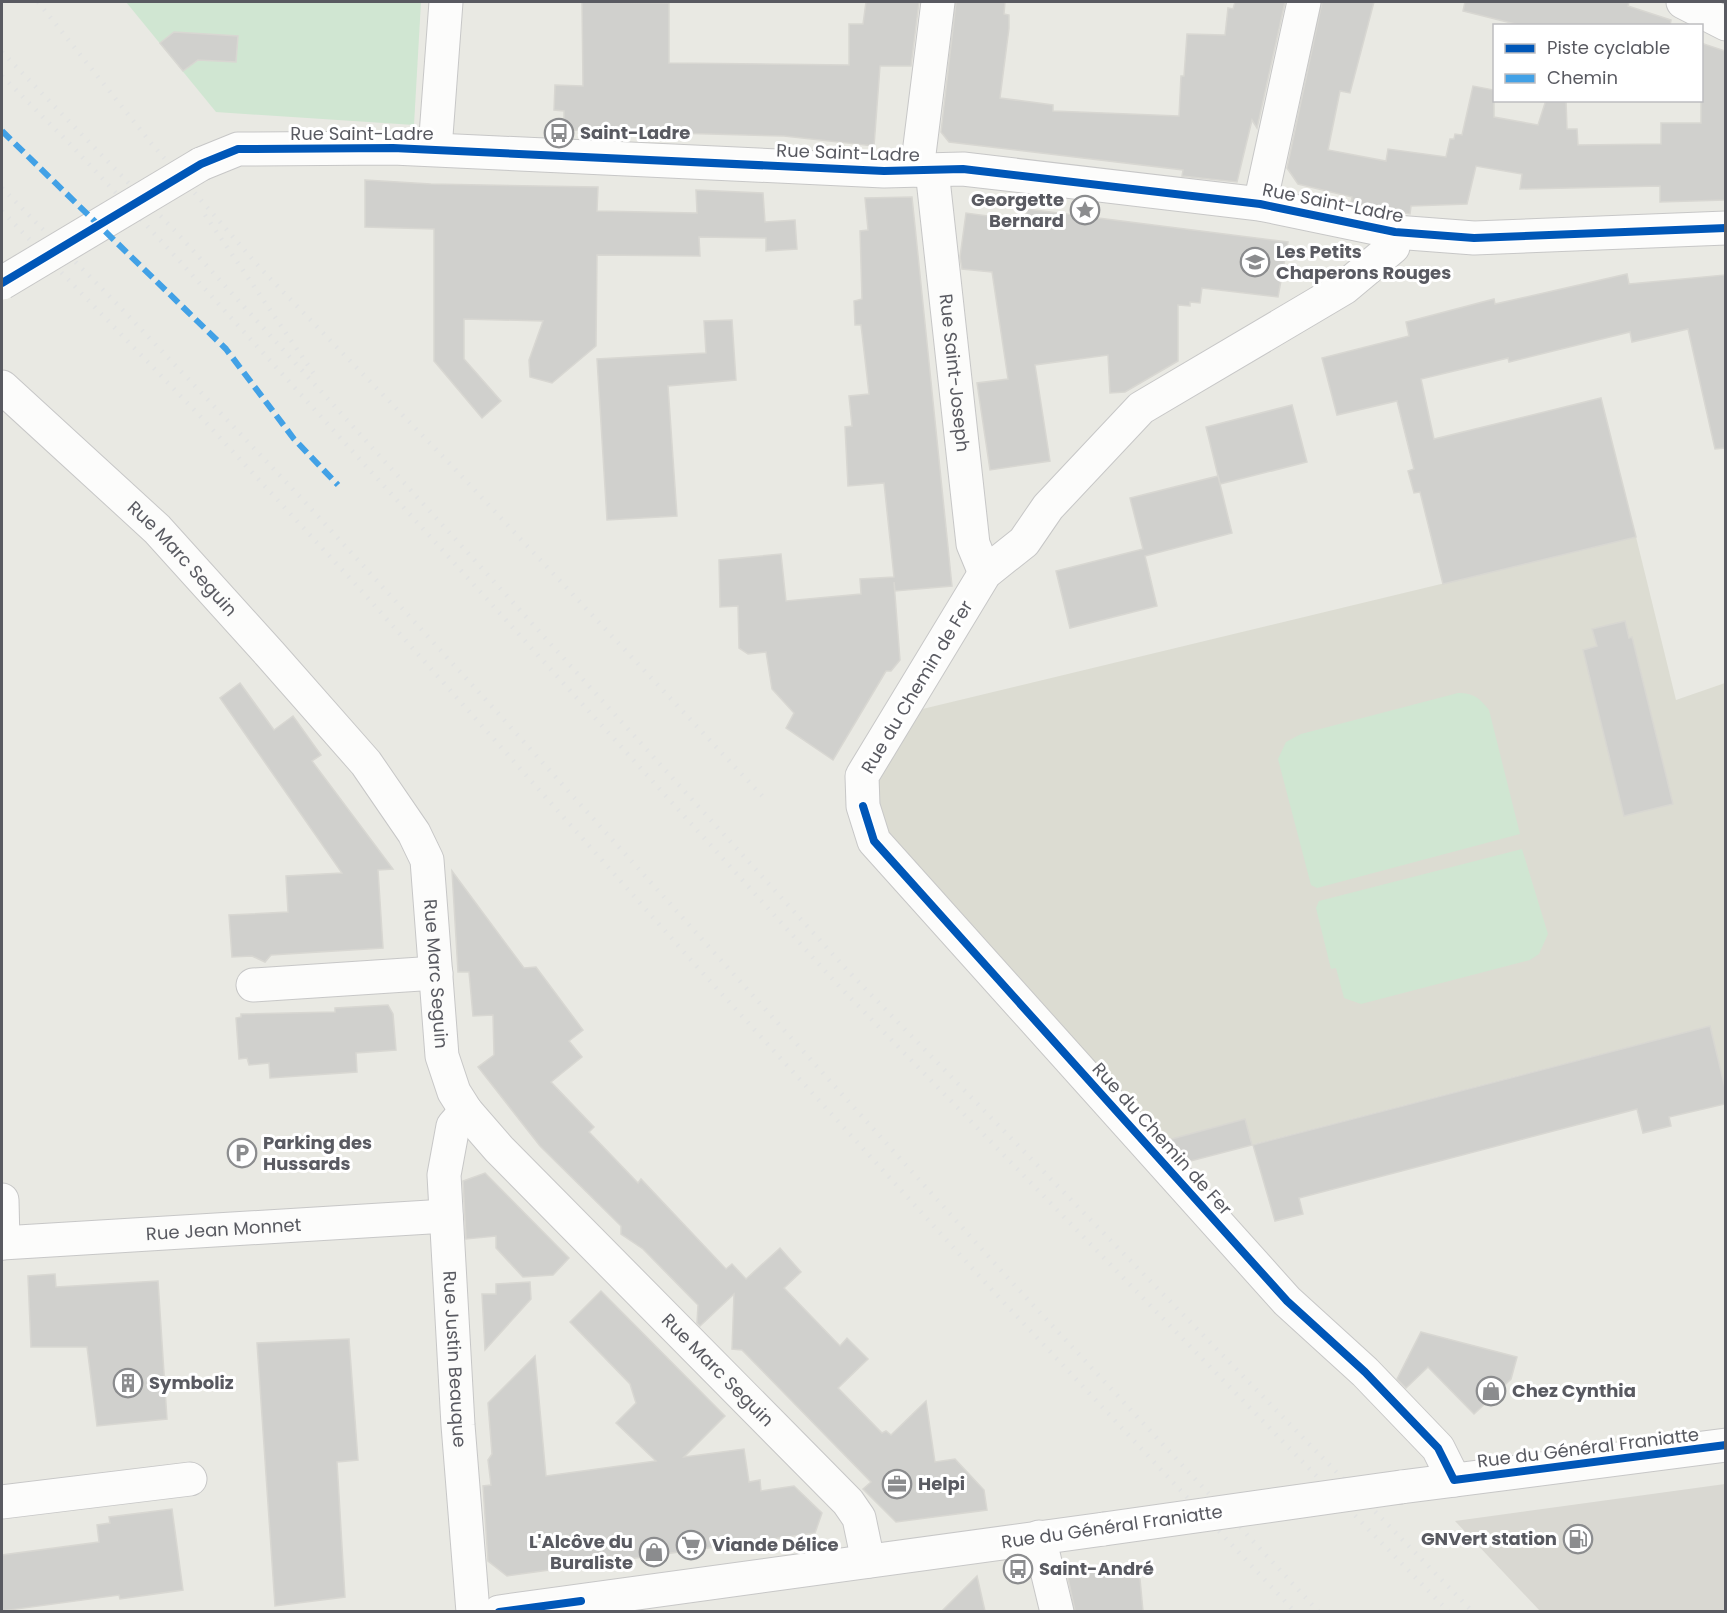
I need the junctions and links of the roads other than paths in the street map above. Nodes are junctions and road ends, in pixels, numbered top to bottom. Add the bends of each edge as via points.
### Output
1 (446, 2) edge
2 (938, 2) edge
3 (1304, 2) edge
4 (1683, 2) edge
5 (1725, 24) edge
6 (435, 149) junction
7 (925, 170) junction
8 (1260, 204) junction
9 (1725, 228) edge
10 (1395, 232) junction
11 (2, 283) edge
12 (2, 387) edge
13 (984, 573) junction
14 (436, 973) junction
15 (253, 985) dead end
16 (466, 1111) junction
17 (2, 1200) edge
18 (446, 1216) junction
19 (2, 1243) edge
20 (1725, 1445) edge
21 (190, 1479) dead end
22 (1454, 1480) junction
23 (2, 1502) edge
24 (1039, 1537) junction
25 (868, 1561) junction
26 (582, 1606) edge
27 (473, 1611) edge
28 (499, 1611) edge
29 (1057, 1611) edge

1 - 6 street
2 - 7 street, Rue Saint-Joseph
3 - 8 street
4 - 5 street
6 - 7 street, Rue Saint-Ladre
6 - 11 street, Rue Saint-Ladre, bridge via 238,149 201,164
7 - 8 street, Rue Saint-Ladre via 963,169
7 - 13 street, Rue Saint-Joseph via 973,544
8 - 10 street, Rue Saint-Ladre
9 - 10 street, Rue Saint-Ladre via 1474,238
10 - 13 street, Rue du Chemin de Fer via 1393,247 1344,288 1141,408 1048,507 1024,542
12 - 14 street, Rue Marc Seguin via 158,529 366,763 414,833 427,860
13 - 22 street, Rue du Chemin de Fer via 862,776 863,806 874,841 1287,1301 1365,1372 1438,1448
14 - 15 street
14 - 16 street, Rue Marc Seguin via 442,1056 454,1092
16 - 18 street, Rue Justin Beauque via 453,1126 447,1143
16 - 25 street, Rue Marc Seguin via 848,1502 859,1518
17 - 19 street
18 - 19 street, Rue Jean Monnet
18 - 27 street, Rue Justin Beauque
20 - 22 street, Rue du Général Franiatte
21 - 23 street
22 - 24 street, Rue du Général Franiatte, bridge
24 - 25 street, Rue du Général Franiatte
24 - 29 street
25 - 26 street, Rue du Général Franiatte
26 - 28 street, Rue du Général Franiatte

